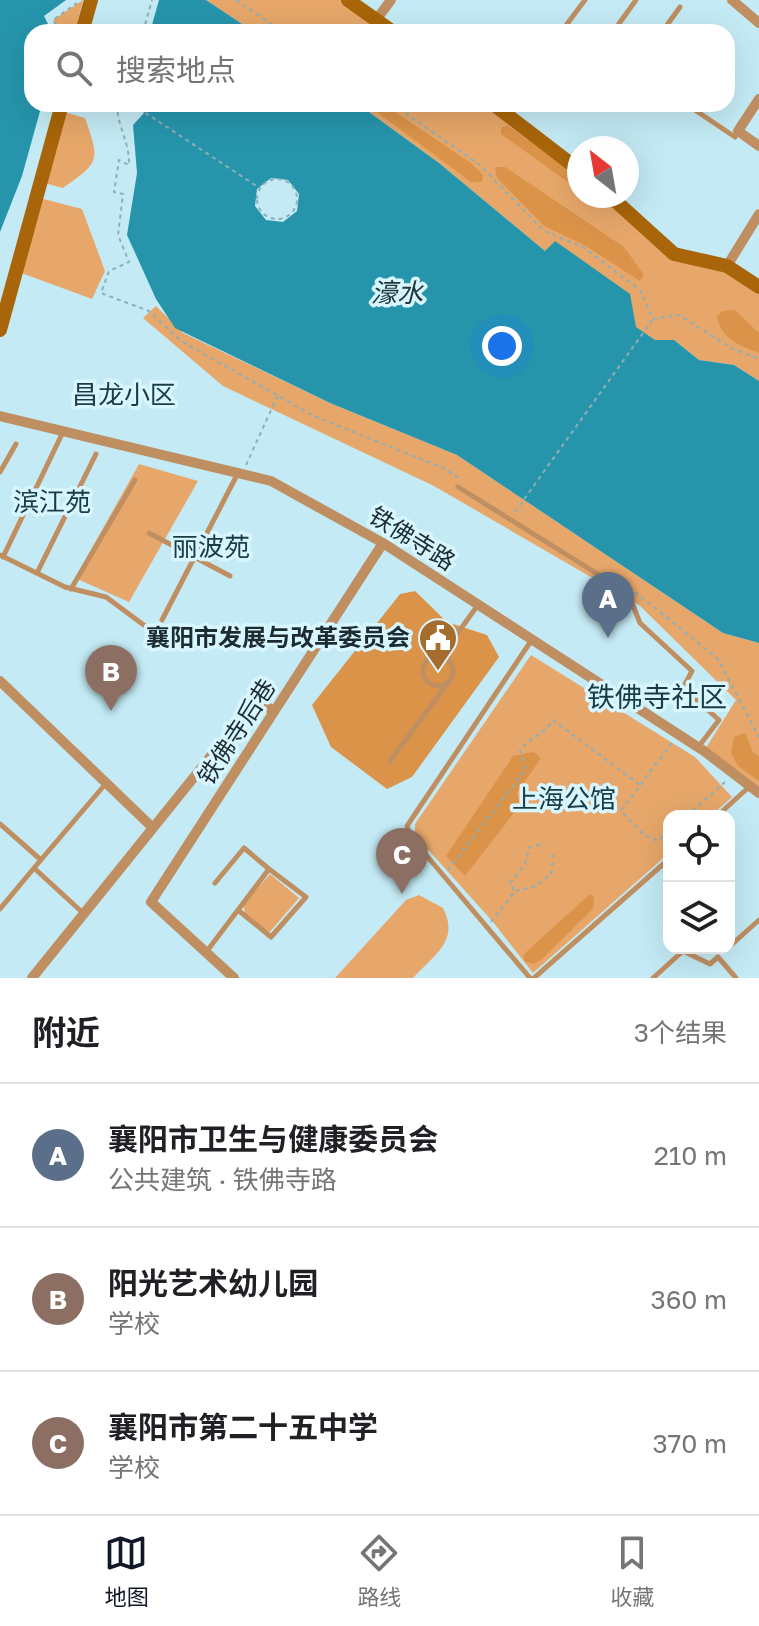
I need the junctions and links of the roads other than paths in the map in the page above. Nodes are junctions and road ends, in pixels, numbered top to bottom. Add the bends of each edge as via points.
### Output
1 (91, 0) edge
2 (348, 0) edge
3 (391, 0) edge
4 (585, 0) edge
5 (636, 0) edge
6 (732, 0) edge
7 (680, 7) dead end
8 (376, 20) junction
9 (759, 23) edge
10 (84, 24) edge
11 (382, 24) edge
12 (567, 24) edge
13 (619, 24) edge
14 (668, 24) edge
15 (759, 99) edge
16 (60, 112) edge
17 (503, 112) edge
18 (698, 112) edge
19 (738, 131) junction
20 (759, 146) edge
21 (567, 161) edge
22 (623, 208) edge
23 (759, 214) edge
24 (727, 266) junction
25 (759, 287) edge
26 (0, 330) edge
27 (0, 416) edge
28 (63, 431) junction
29 (16, 444) dead end
30 (96, 454) dead end
31 (0, 472) edge
32 (240, 473) junction
33 (135, 480) dead end
34 (458, 487) dead end
35 (149, 533) dead end
36 (383, 543) junction
37 (2, 556) edge
38 (194, 557) junction
39 (37, 573) junction
40 (230, 576) dead end
41 (71, 589) junction
42 (478, 605) junction
43 (162, 620) dead end
44 (531, 640) junction
45 (168, 643) dead end
46 (441, 656) junction
47 (450, 680) junction
48 (0, 681) edge
49 (274, 712) junction
50 (698, 747) junction
51 (390, 761) dead end
52 (102, 788) dead end
53 (754, 790) edge
54 (726, 810) edge
55 (0, 824) edge
56 (153, 828) junction
57 (41, 860) junction
58 (663, 864) edge
59 (34, 868) junction
60 (269, 869) junction
61 (215, 883) dead end
62 (0, 909) edge
63 (238, 910) junction
64 (84, 914) junction
65 (759, 920) edge
66 (735, 942) edge
67 (206, 952) junction
68 (721, 954) edge
69 (718, 957) junction
70 (32, 978) edge
71 (234, 978) edge
72 (532, 978) edge
73 (653, 978) edge
74 (736, 978) edge

1 - 10 street
2 - 8 street
3 - 8 street
4 - 12 lane
5 - 13 lane
6 - 9 street
7 - 14 lane
8 - 11 street
15 - 19 street
16 - 26 street
17 - 21 street
18 - 19 lane via 735,137
19 - 20 street
22 - 24 street via 674,254
23 - 24 street
24 - 25 street
27 - 28 street, 铁佛寺路
28 - 32 street, 铁佛寺路
28 - 37 lane
29 - 31 lane
30 - 39 lane
32 - 36 street, 铁佛寺路 via 271,481
32 - 38 lane
33 - 41 lane
34 - 50 lane via 628,593 640,623 692,671 683,688 719,720
35 - 38 lane
36 - 42 street, 铁佛寺路
36 - 49 street, 铁佛寺后巷
37 - 39 lane
38 - 40 lane
38 - 43 lane
39 - 41 lane
41 - 45 lane via 106,597
42 - 44 street, 铁佛寺路
42 - 46 lane
44 - 50 street, 铁佛寺路
44 - 72 lane via 407,826 410,836
46 - 47 lane via 452,666
46 - 47 lane via 427,659 422,673 431,685
47 - 51 lane
48 - 56 street
49 - 56 street via 257,699
49 - 67 street, 铁佛寺后巷 via 151,902
50 - 53 street, 铁佛寺路
52 - 57 lane
53 - 54 lane
55 - 57 lane
56 - 64 street
57 - 59 lane
58 - 72 lane
59 - 62 lane
59 - 64 lane
60 - 61 lane via 244,848
60 - 63 lane
60 - 63 lane via 306,897 271,937
63 - 67 lane
64 - 70 street
65 - 66 lane
67 - 71 street
68 - 69 lane
69 - 73 lane via 710,964 683,951
69 - 74 lane

